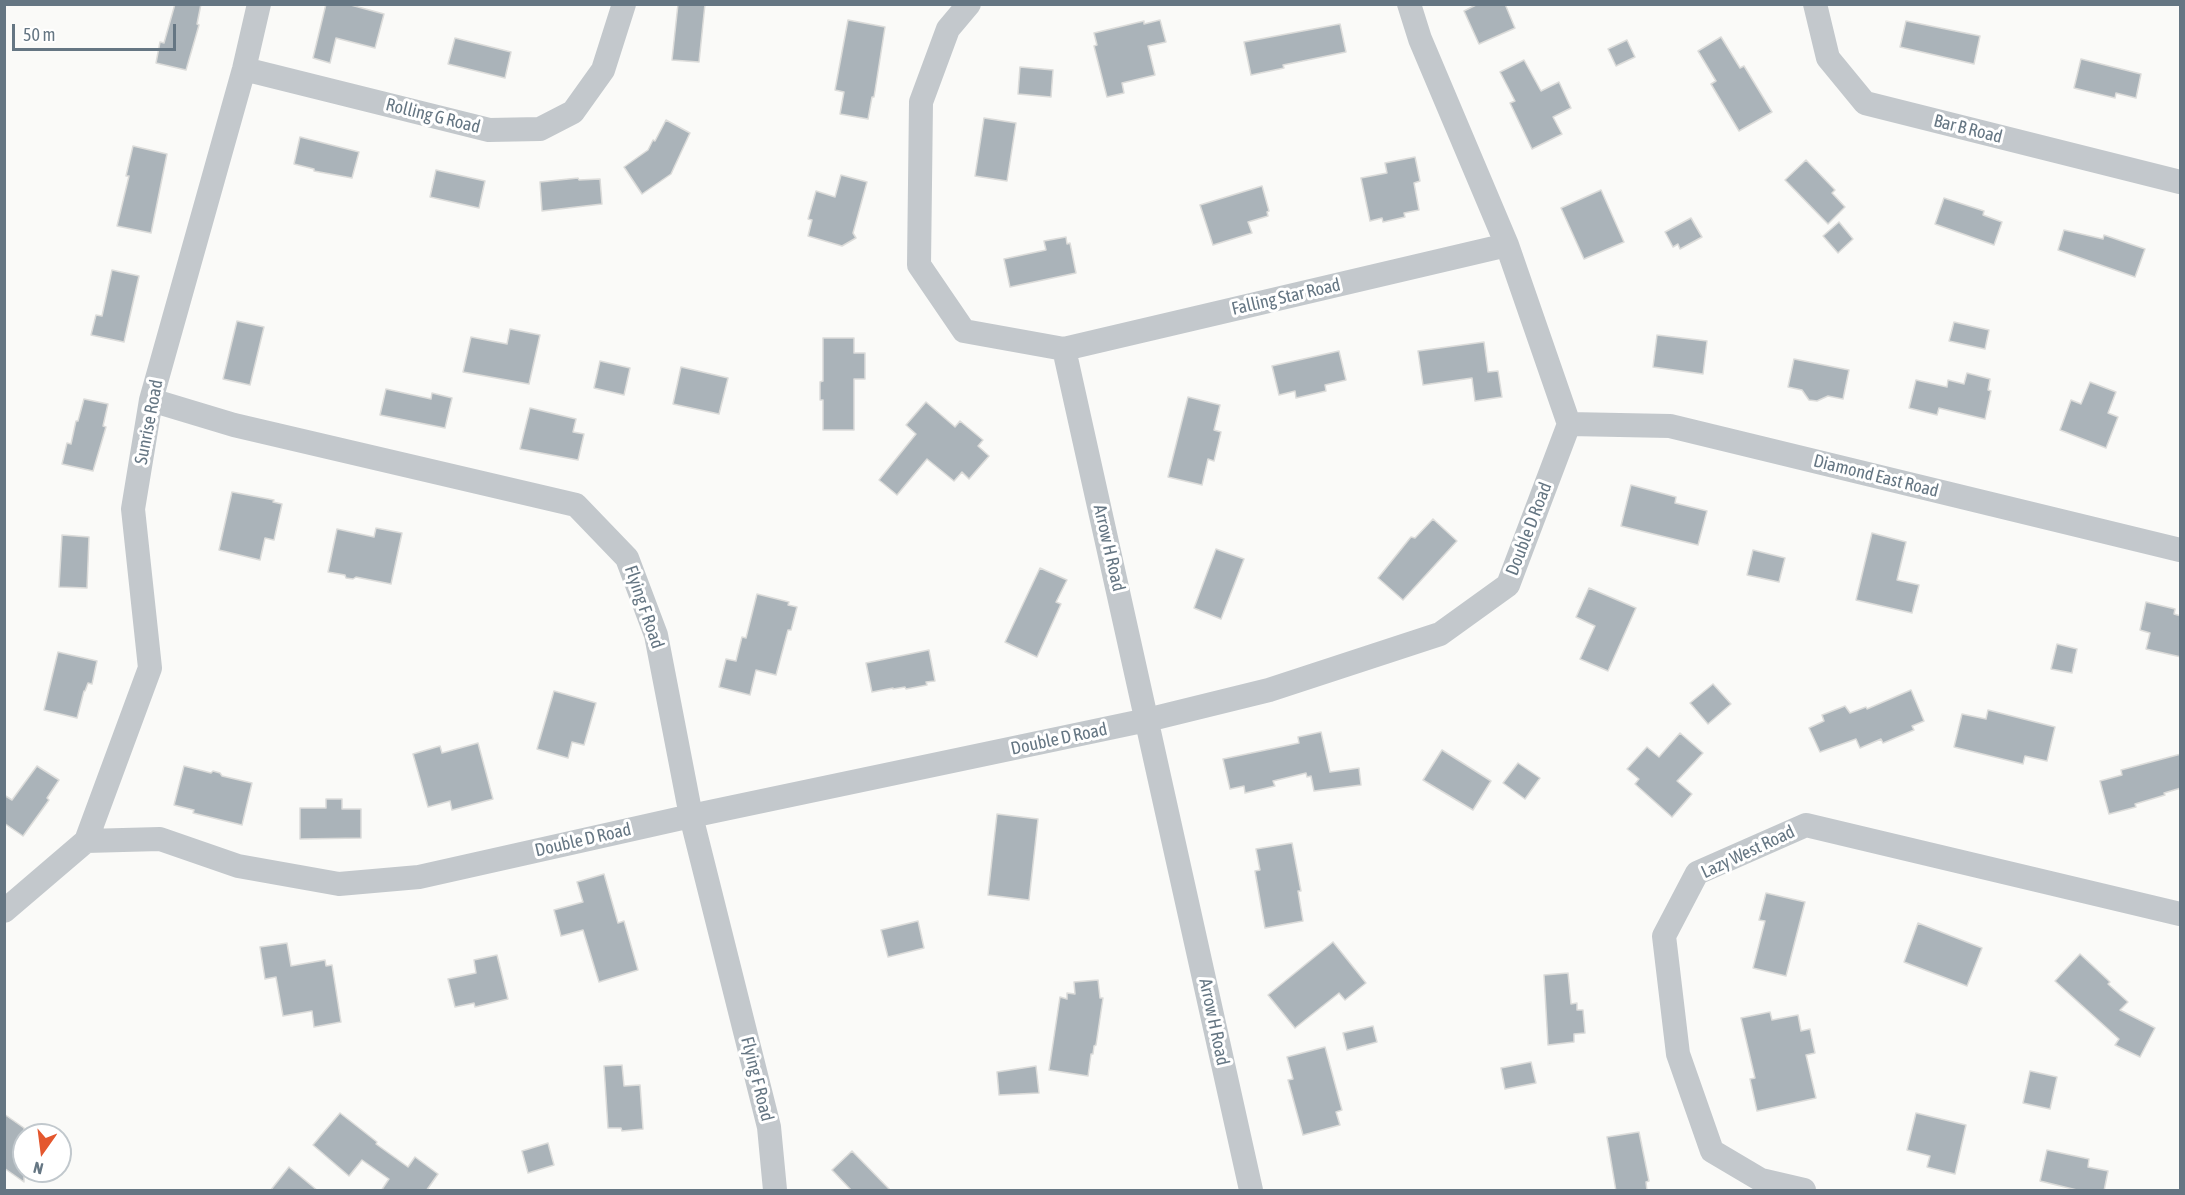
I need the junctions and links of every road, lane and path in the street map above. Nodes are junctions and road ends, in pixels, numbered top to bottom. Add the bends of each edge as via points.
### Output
1 (259, 4) edge
2 (624, 4) edge
3 (969, 4) edge
4 (1409, 4) edge
5 (1815, 4) edge
6 (244, 69) junction
7 (2181, 182) edge
8 (1507, 245) junction
9 (1064, 348) junction
10 (151, 400) junction
11 (1569, 424) junction
12 (2181, 550) edge
13 (1147, 720) junction
14 (691, 816) junction
15 (86, 841) junction
16 (4, 911) edge
17 (2181, 914) edge
18 (775, 1191) edge
19 (1251, 1191) edge
20 (1804, 1191) edge

1 - 6 street, Sunrise Road
2 - 6 street, Rolling G Road via 603,70 573,112 540,129 489,130
3 - 9 street via 948,29 921,102 919,265 964,331
4 - 8 street
5 - 7 street, Bar B Road via 1828,58 1865,103
6 - 10 street, Sunrise Road
8 - 9 street, Falling Star Road
8 - 11 street
9 - 13 street, Arrow H Road
10 - 14 street, Flying F Road via 234,425 576,505 627,558 656,635
10 - 15 street, Sunrise Road via 133,509 150,668
11 - 12 street, Diamond East Road via 1670,426
11 - 13 street, Double D Road via 1508,585 1440,634 1269,690
13 - 14 street, Double D Road
13 - 19 street, Arrow H Road
14 - 15 street, Double D Road via 419,877 339,884 238,866 160,839
14 - 18 street, Flying F Road via 769,1127
15 - 16 street
17 - 20 street, Lazy West Road via 1806,825 1697,873 1664,936 1678,1054 1712,1151 1761,1180

